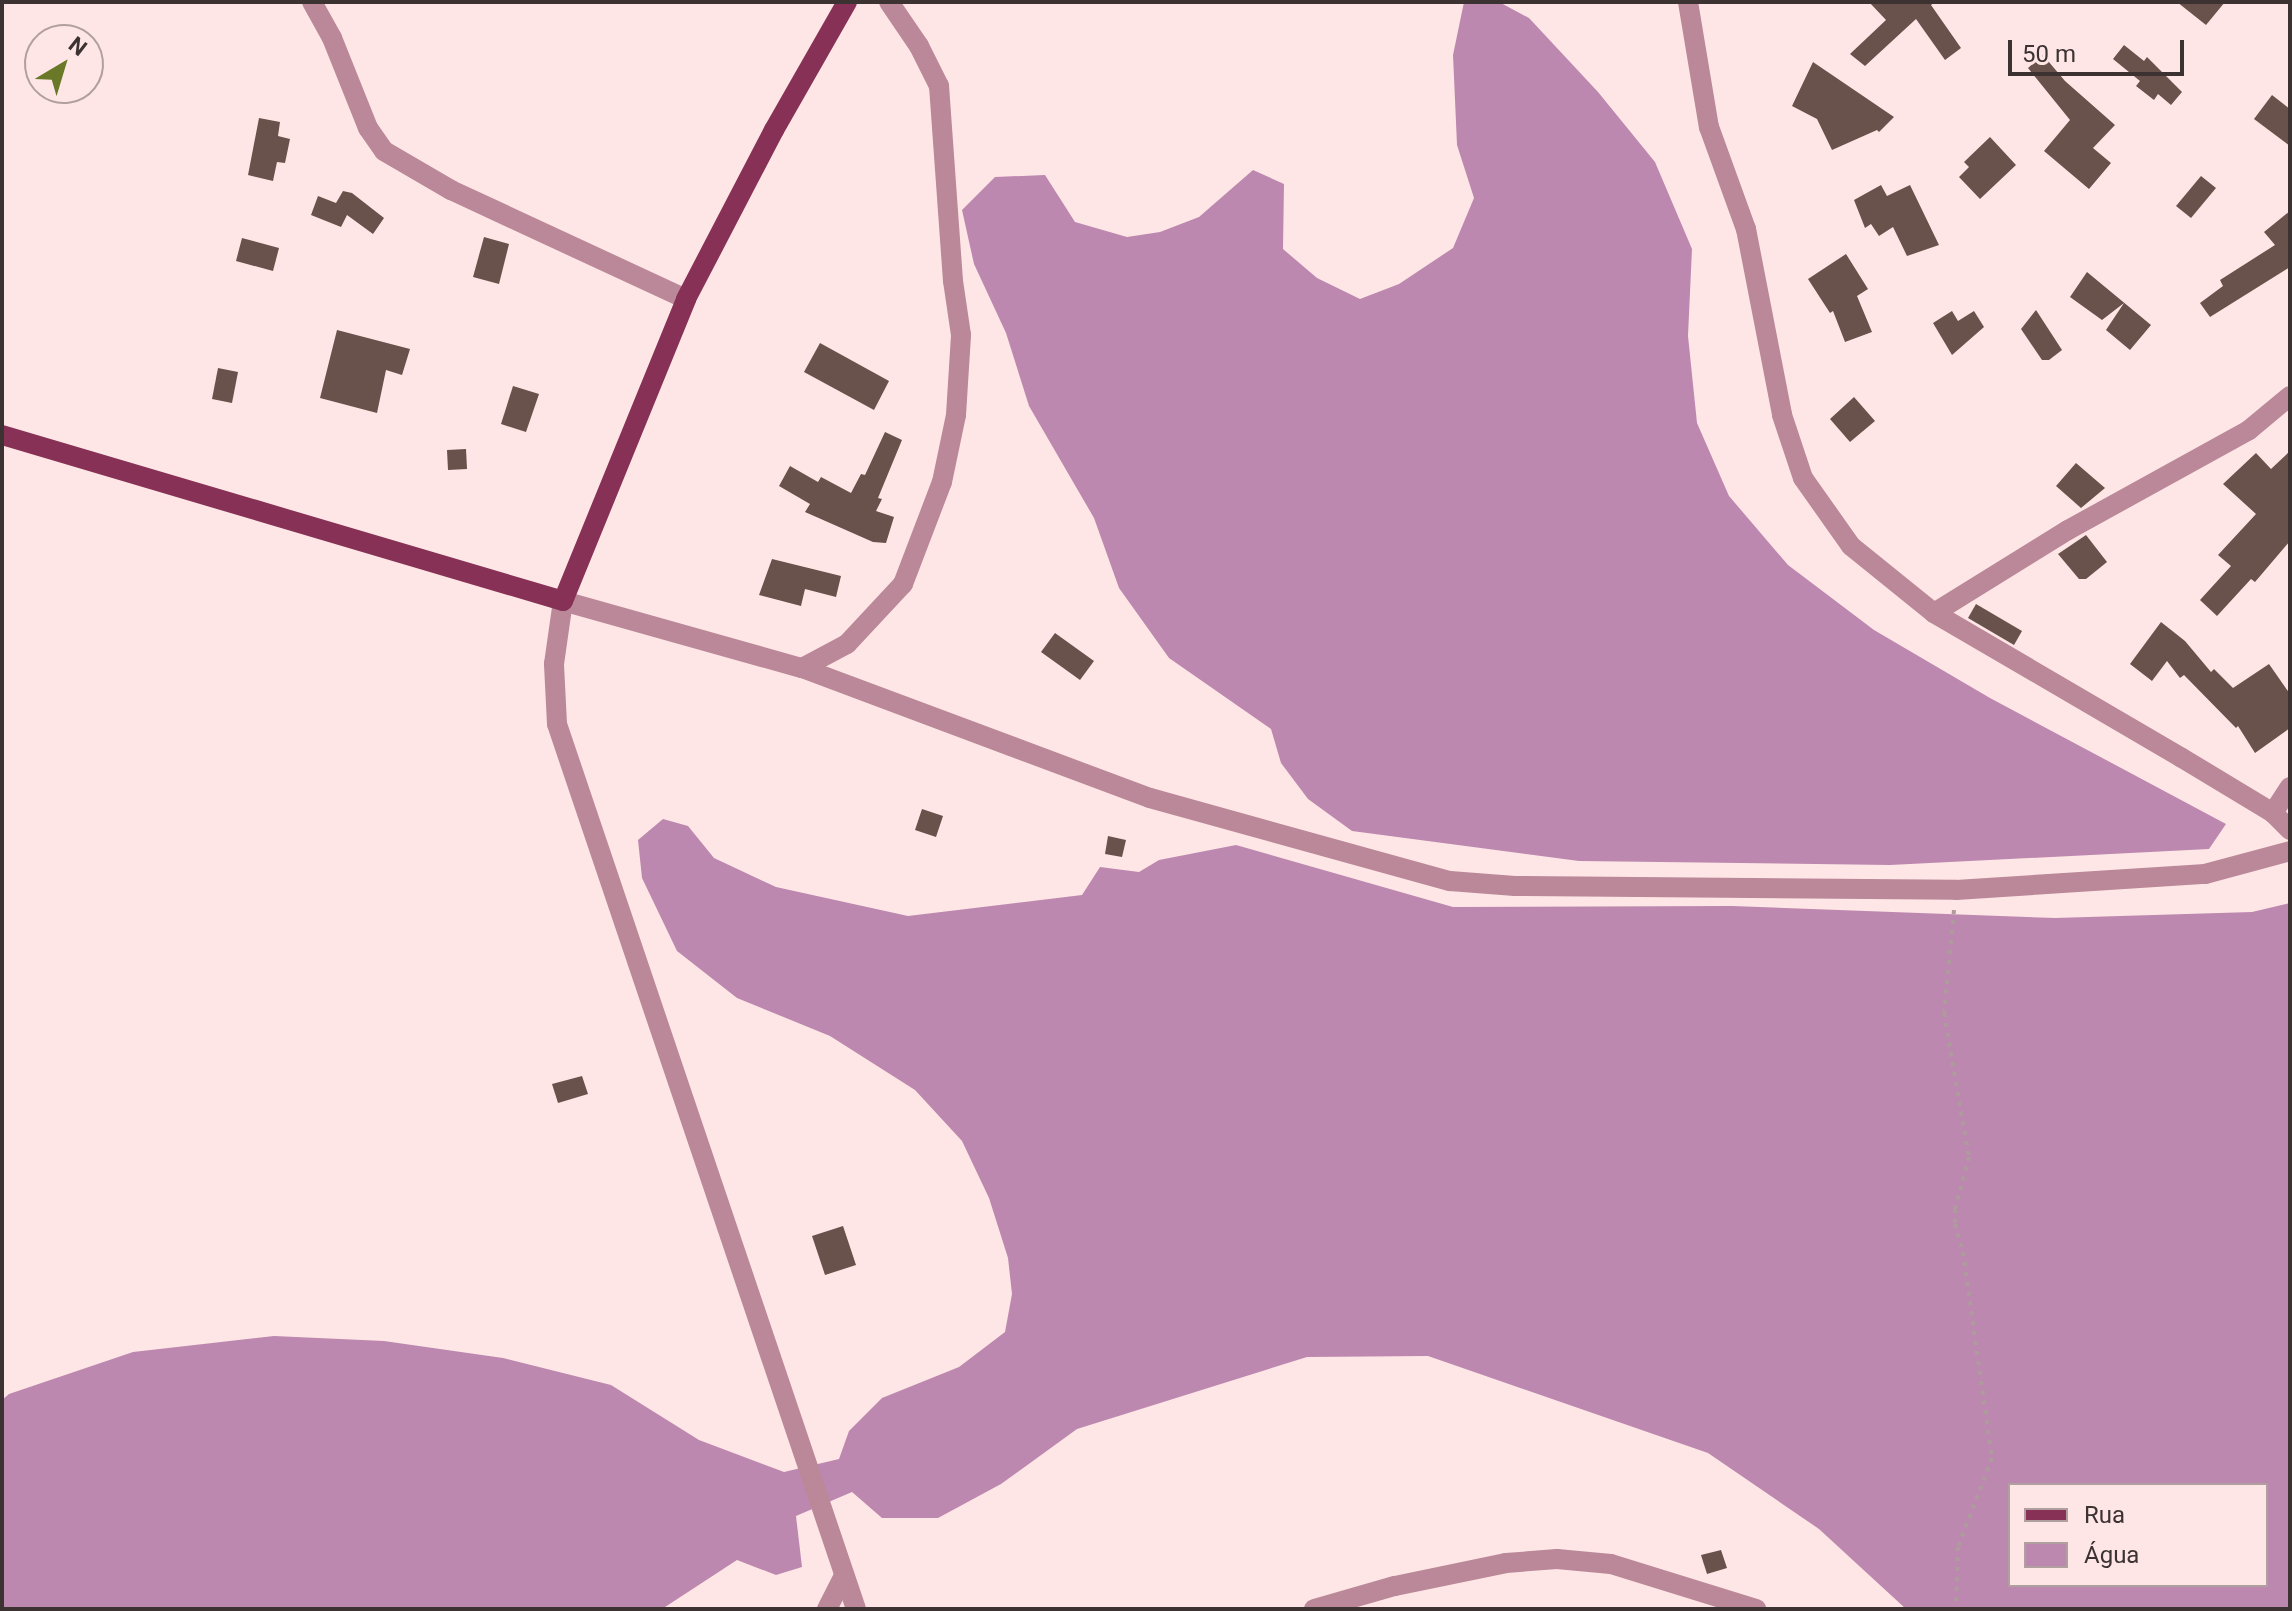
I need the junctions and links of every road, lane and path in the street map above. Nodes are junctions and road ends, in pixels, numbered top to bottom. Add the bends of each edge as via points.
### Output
1 (312, 2) edge
2 (847, 2) edge
3 (889, 2) edge
4 (1688, 2) edge
5 (686, 299) junction
6 (2290, 396) edge
7 (2, 435) edge
8 (563, 601) junction
9 (1934, 613) junction
10 (802, 668) junction
11 (2290, 787) edge
12 (2273, 813) junction
13 (2290, 830) edge
14 (2290, 851) edge
15 (1956, 890) junction
16 (844, 1575) junction
17 (827, 1609) edge
18 (856, 1609) edge
19 (1314, 1609) edge
20 (1756, 1609) edge
21 (1956, 1609) edge

1 - 5 street via 368,128 384,151 451,190
2 - 5 main road
3 - 10 street via 939,86 961,335 956,415 942,482 903,584 847,644
4 - 9 street via 1709,127 1746,229 1782,415 1803,478 1851,546
5 - 8 main road
6 - 9 street via 2249,430 2068,530
7 - 8 main road
8 - 10 street
8 - 16 street via 554,664 557,724
9 - 12 street
10 - 15 street via 1150,798 1450,881
11 - 12 street
12 - 13 street
14 - 15 street via 2205,874
15 - 21 path via 1944,1013 1969,1157 1955,1224 1992,1458 1958,1547
16 - 17 street
16 - 18 street
19 - 20 street via 1506,1563 1557,1559 1611,1564

